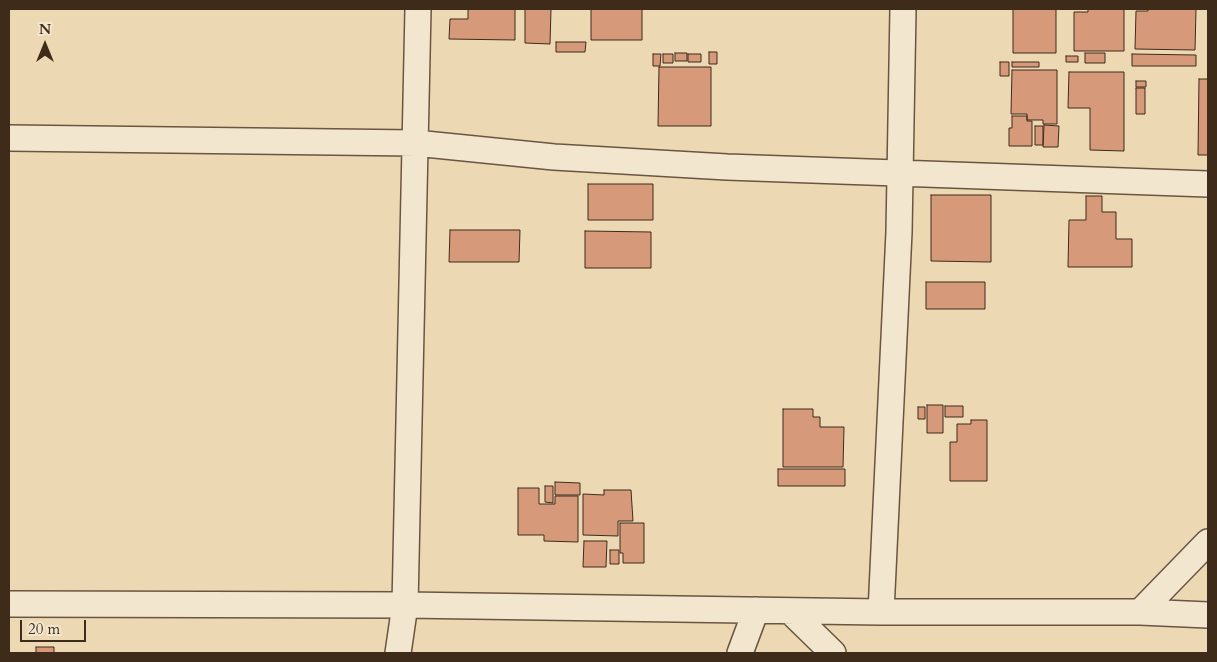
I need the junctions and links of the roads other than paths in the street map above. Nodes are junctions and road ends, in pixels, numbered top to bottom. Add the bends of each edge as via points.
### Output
1 (418, 9) edge
2 (903, 9) edge
3 (9, 138) edge
4 (415, 144) junction
5 (899, 172) junction
6 (1208, 184) edge
7 (1208, 542) edge
8 (9, 604) edge
9 (405, 605) junction
10 (756, 610) junction
11 (790, 611) junction
12 (881, 612) junction
13 (1140, 612) junction
14 (1208, 615) edge
15 (398, 653) edge
16 (740, 653) edge
17 (833, 653) edge

1 - 4 street
2 - 5 street
3 - 4 street
4 - 5 street via 563,158
4 - 9 street
5 - 6 street
5 - 12 street
7 - 13 street
8 - 9 street
9 - 10 street
9 - 15 street
10 - 11 street
10 - 16 street
11 - 12 street
11 - 17 street
12 - 13 street
13 - 14 street

